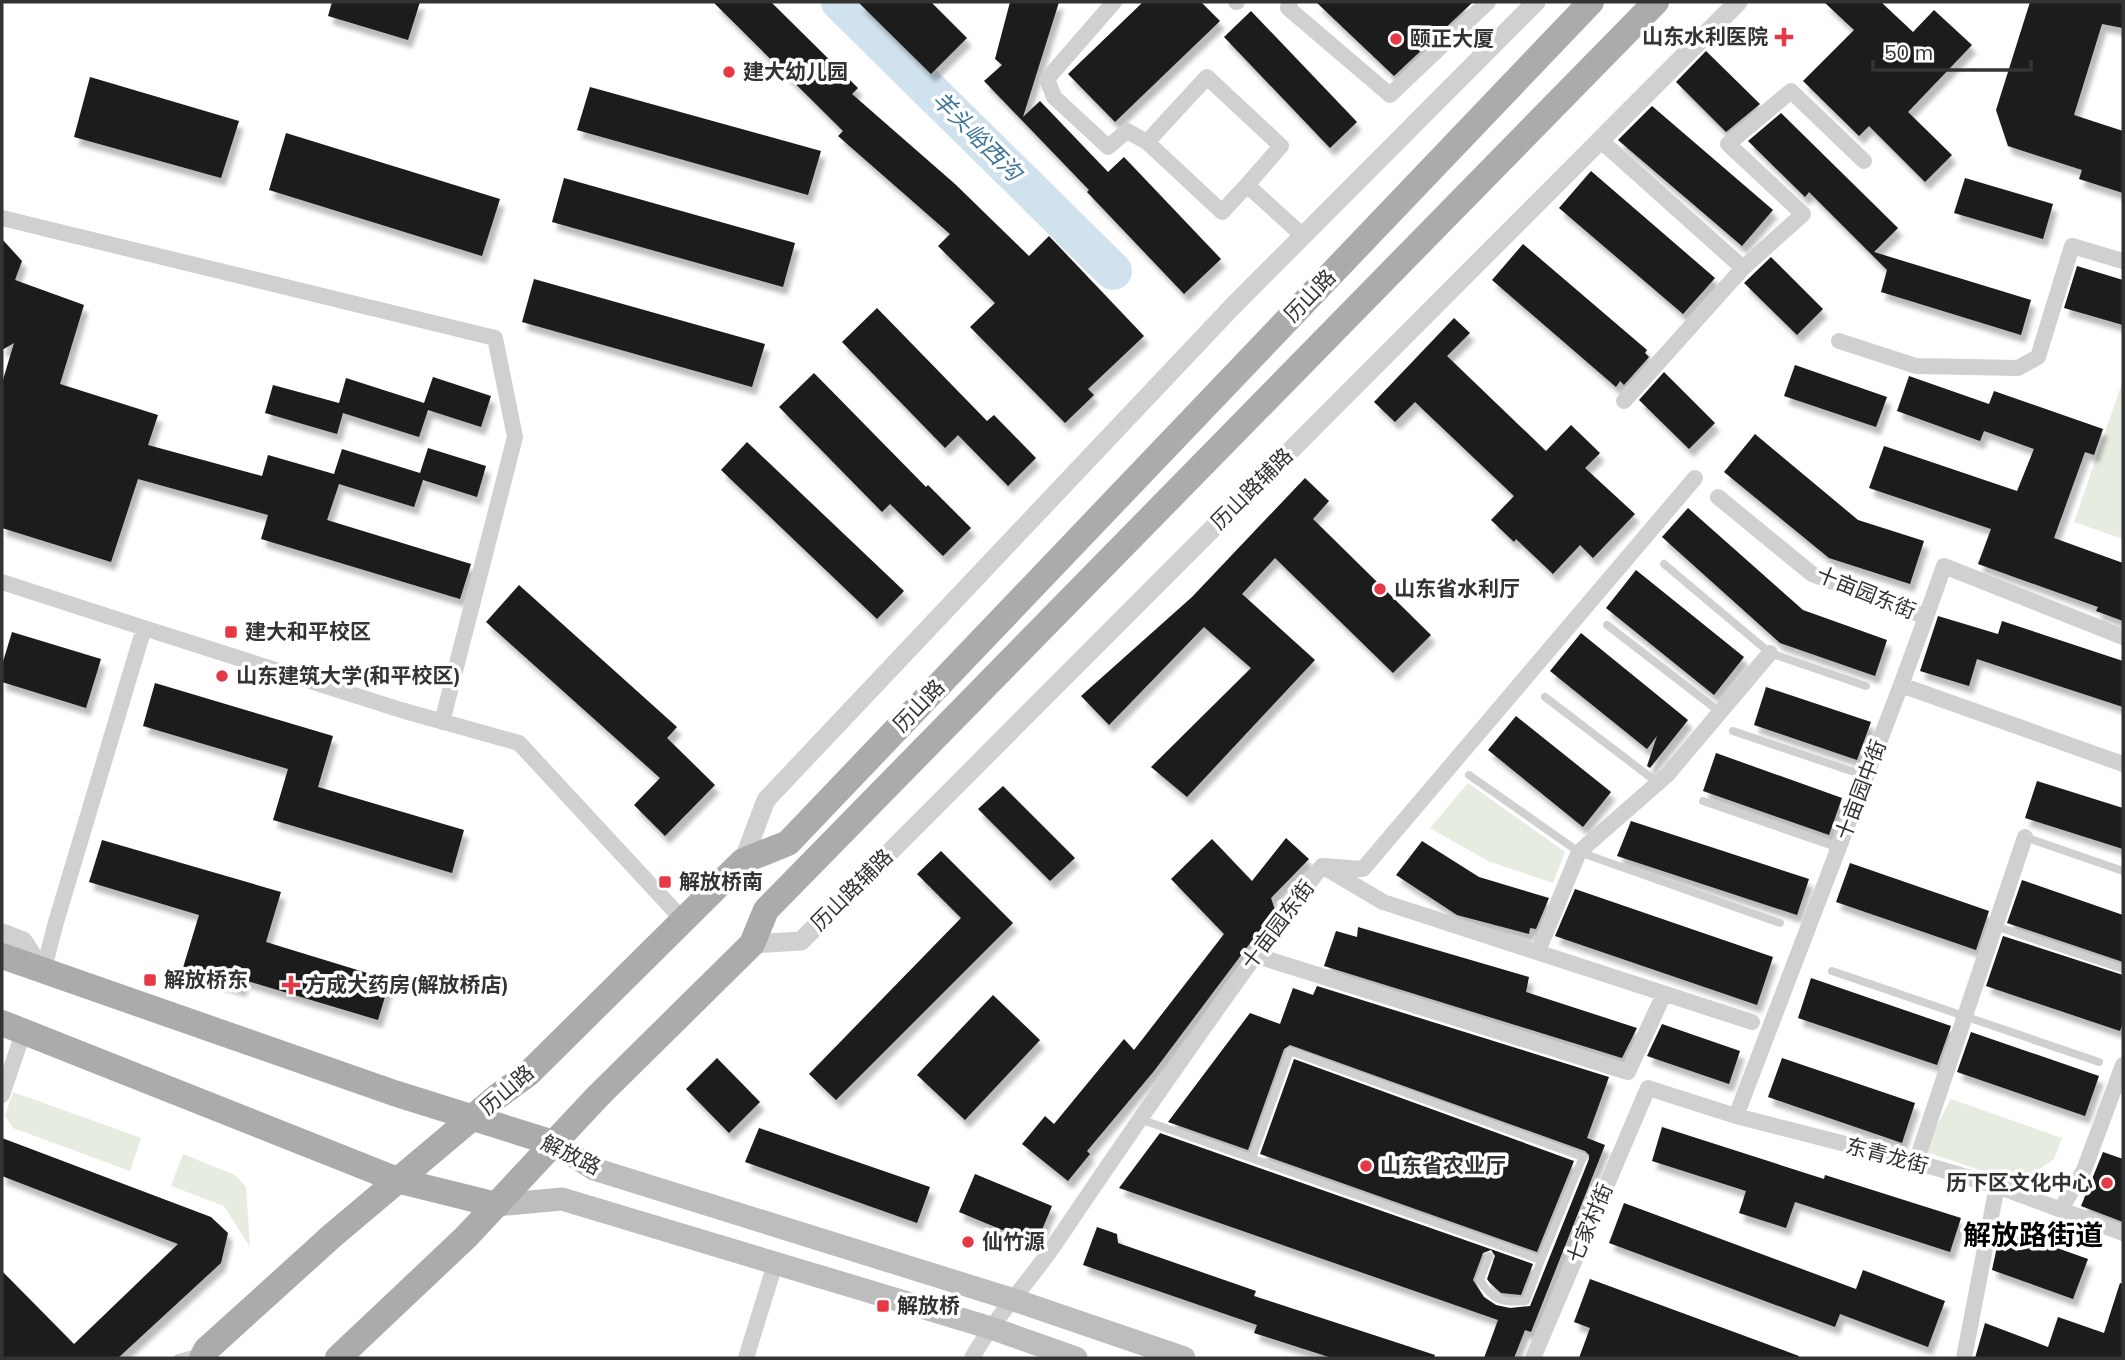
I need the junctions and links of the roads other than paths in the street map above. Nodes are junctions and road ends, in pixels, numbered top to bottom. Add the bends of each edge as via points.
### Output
1 (1114, 2) edge
2 (1290, 2) edge
3 (1489, 2) edge
4 (1536, 2) edge
5 (1591, 2) edge
6 (1656, 2) edge
7 (1738, 2) edge
8 (1600, 140) junction
9 (1147, 142) junction
10 (1864, 161) dead end
11 (1247, 185) junction
12 (2, 218) edge
13 (1303, 236) junction
14 (2123, 261) edge
15 (1743, 268) junction
16 (1839, 341) dead end
17 (1624, 401) dead end
18 (1695, 478) dead end
19 (1718, 497) dead end
20 (1664, 564) dead end
21 (2, 582) edge
22 (1926, 617) junction
23 (1607, 625) dead end
24 (144, 628) junction
25 (2123, 637) edge
26 (1770, 653) junction
27 (1901, 685) junction
28 (1866, 686) dead end
29 (1545, 697) dead end
30 (1720, 712) junction
31 (442, 722) junction
32 (1732, 731) dead end
33 (2123, 764) edge
34 (1469, 775) dead end
35 (1866, 776) junction
36 (1658, 783) junction
37 (1703, 801) dead end
38 (2025, 837) joint
39 (1839, 848) junction
40 (1579, 852) junction
41 (743, 861) junction
42 (1322, 866) junction
43 (2123, 871) edge
44 (683, 920) junction
45 (1780, 923) dead end
46 (1995, 926) junction
47 (2, 933) edge
48 (751, 944) junction
49 (1538, 951) junction
50 (1254, 955) junction
51 (2, 956) edge
52 (2123, 969) edge
53 (1832, 971) dead end
54 (43, 972) junction
55 (1664, 994) junction
56 (1964, 1017) junction
57 (1752, 1022) dead end
58 (9, 1028) edge
59 (2099, 1062) dead end
60 (2123, 1065) edge
61 (1648, 1088) joint
62 (2, 1095) edge
63 (1736, 1116) junction
64 (473, 1119) junction
65 (1140, 1119) junction
66 (553, 1143) junction
67 (1252, 1158) junction
68 (1916, 1162) junction
69 (400, 1181) junction
70 (1997, 1186) junction
71 (496, 1205) junction
72 (2062, 1209) junction
73 (2123, 1233) edge
74 (1489, 1256) dead end
75 (1541, 1261) junction
76 (775, 1264) junction
77 (1014, 1300) junction
78 (991, 1328) junction
79 (204, 1354) edge
80 (178, 1358) edge
81 (338, 1358) edge
82 (746, 1358) edge
83 (972, 1358) edge
84 (1076, 1358) edge
85 (1184, 1358) edge
86 (1533, 1358) edge
87 (1964, 1358) edge

1 - 9 street via 1047,79 1054,97 1108,147 1127,131
2 - 3 street via 1289,8 1390,95
4 - 13 street
5 - 41 main road, 历山路 via 788,844
6 - 48 main road, 历山路 via 765,910
7 - 8 street, 历山路辅路
8 - 15 street
8 - 48 street, 历山路辅路 via 801,941
9 - 11 street via 1222,212
9 - 11 street via 1207,77 1281,146
10 - 15 street via 1791,91 1728,144 1804,214
11 - 13 street
12 - 31 street via 495,338 515,437
13 - 41 street via 766,800
14 - 16 street via 2072,246 2038,357 2018,368 1916,366
15 - 17 street
18 - 42 street, 十亩园东街 via 1363,869
19 - 22 street, 十亩园东街 via 1812,574
20 - 26 lane
21 - 24 street
22 - 25 street via 1944,566
22 - 27 street, 十亩园东街
23 - 30 lane
24 - 31 street
24 - 54 street
26 - 28 lane
26 - 30 street
27 - 33 street
27 - 35 street, 十亩园中街
29 - 36 lane
30 - 36 street
31 - 44 street via 519,743
32 - 35 lane
34 - 40 lane
35 - 39 street, 十亩园中街
36 - 40 street
37 - 39 lane
38 - 43 lane
38 - 46 street
39 - 63 street, 十亩园中街
40 - 45 lane
40 - 49 street
41 - 44 main road, 历山路
42 - 49 street via 1383,902
42 - 50 street, 十亩园东街
44 - 64 main road, 历山路 via 528,1074
46 - 52 lane
46 - 56 street
47 - 54 street via 23,941
48 - 66 main road, 历山路
49 - 55 street
50 - 55 street via 1628,1072
50 - 65 street, 十亩园东街
51 - 54 main road, 解放路
53 - 56 lane
54 - 64 main road, 解放路
55 - 57 street
56 - 59 lane
56 - 68 street
58 - 62 street
58 - 69 main road, 解放路
60 - 72 street via 2084,1170
61 - 63 street, 东青龙街
61 - 86 street, 七家村街
63 - 68 street, 东青龙街
64 - 66 main road, 解放路
64 - 69 main road, 历山路
65 - 67 lane
65 - 77 street, 十亩园东街
66 - 71 main road, 历山路
66 - 77 main road, 解放路 via 594,1169
67 - 75 lane
67 - 75 lane via 1290,1051 1583,1157
68 - 70 street, 东青龙街
69 - 71 main road, 解放路
69 - 79 main road, 历山路 via 332,1235
70 - 72 street, 东青龙街
70 - 87 street
71 - 76 main road, 解放路 via 562,1199
71 - 81 main road, 历山路
72 - 73 street, 东青龙街
74 - 75 lane via 1480,1280 1489,1295 1510,1302 1526,1301
76 - 78 main road, 解放路
76 - 82 street
77 - 78 street, 十亩园东街
77 - 85 main road, 解放路
78 - 83 street, 十亩园东街
78 - 84 main road, 解放路
79 - 80 lane

